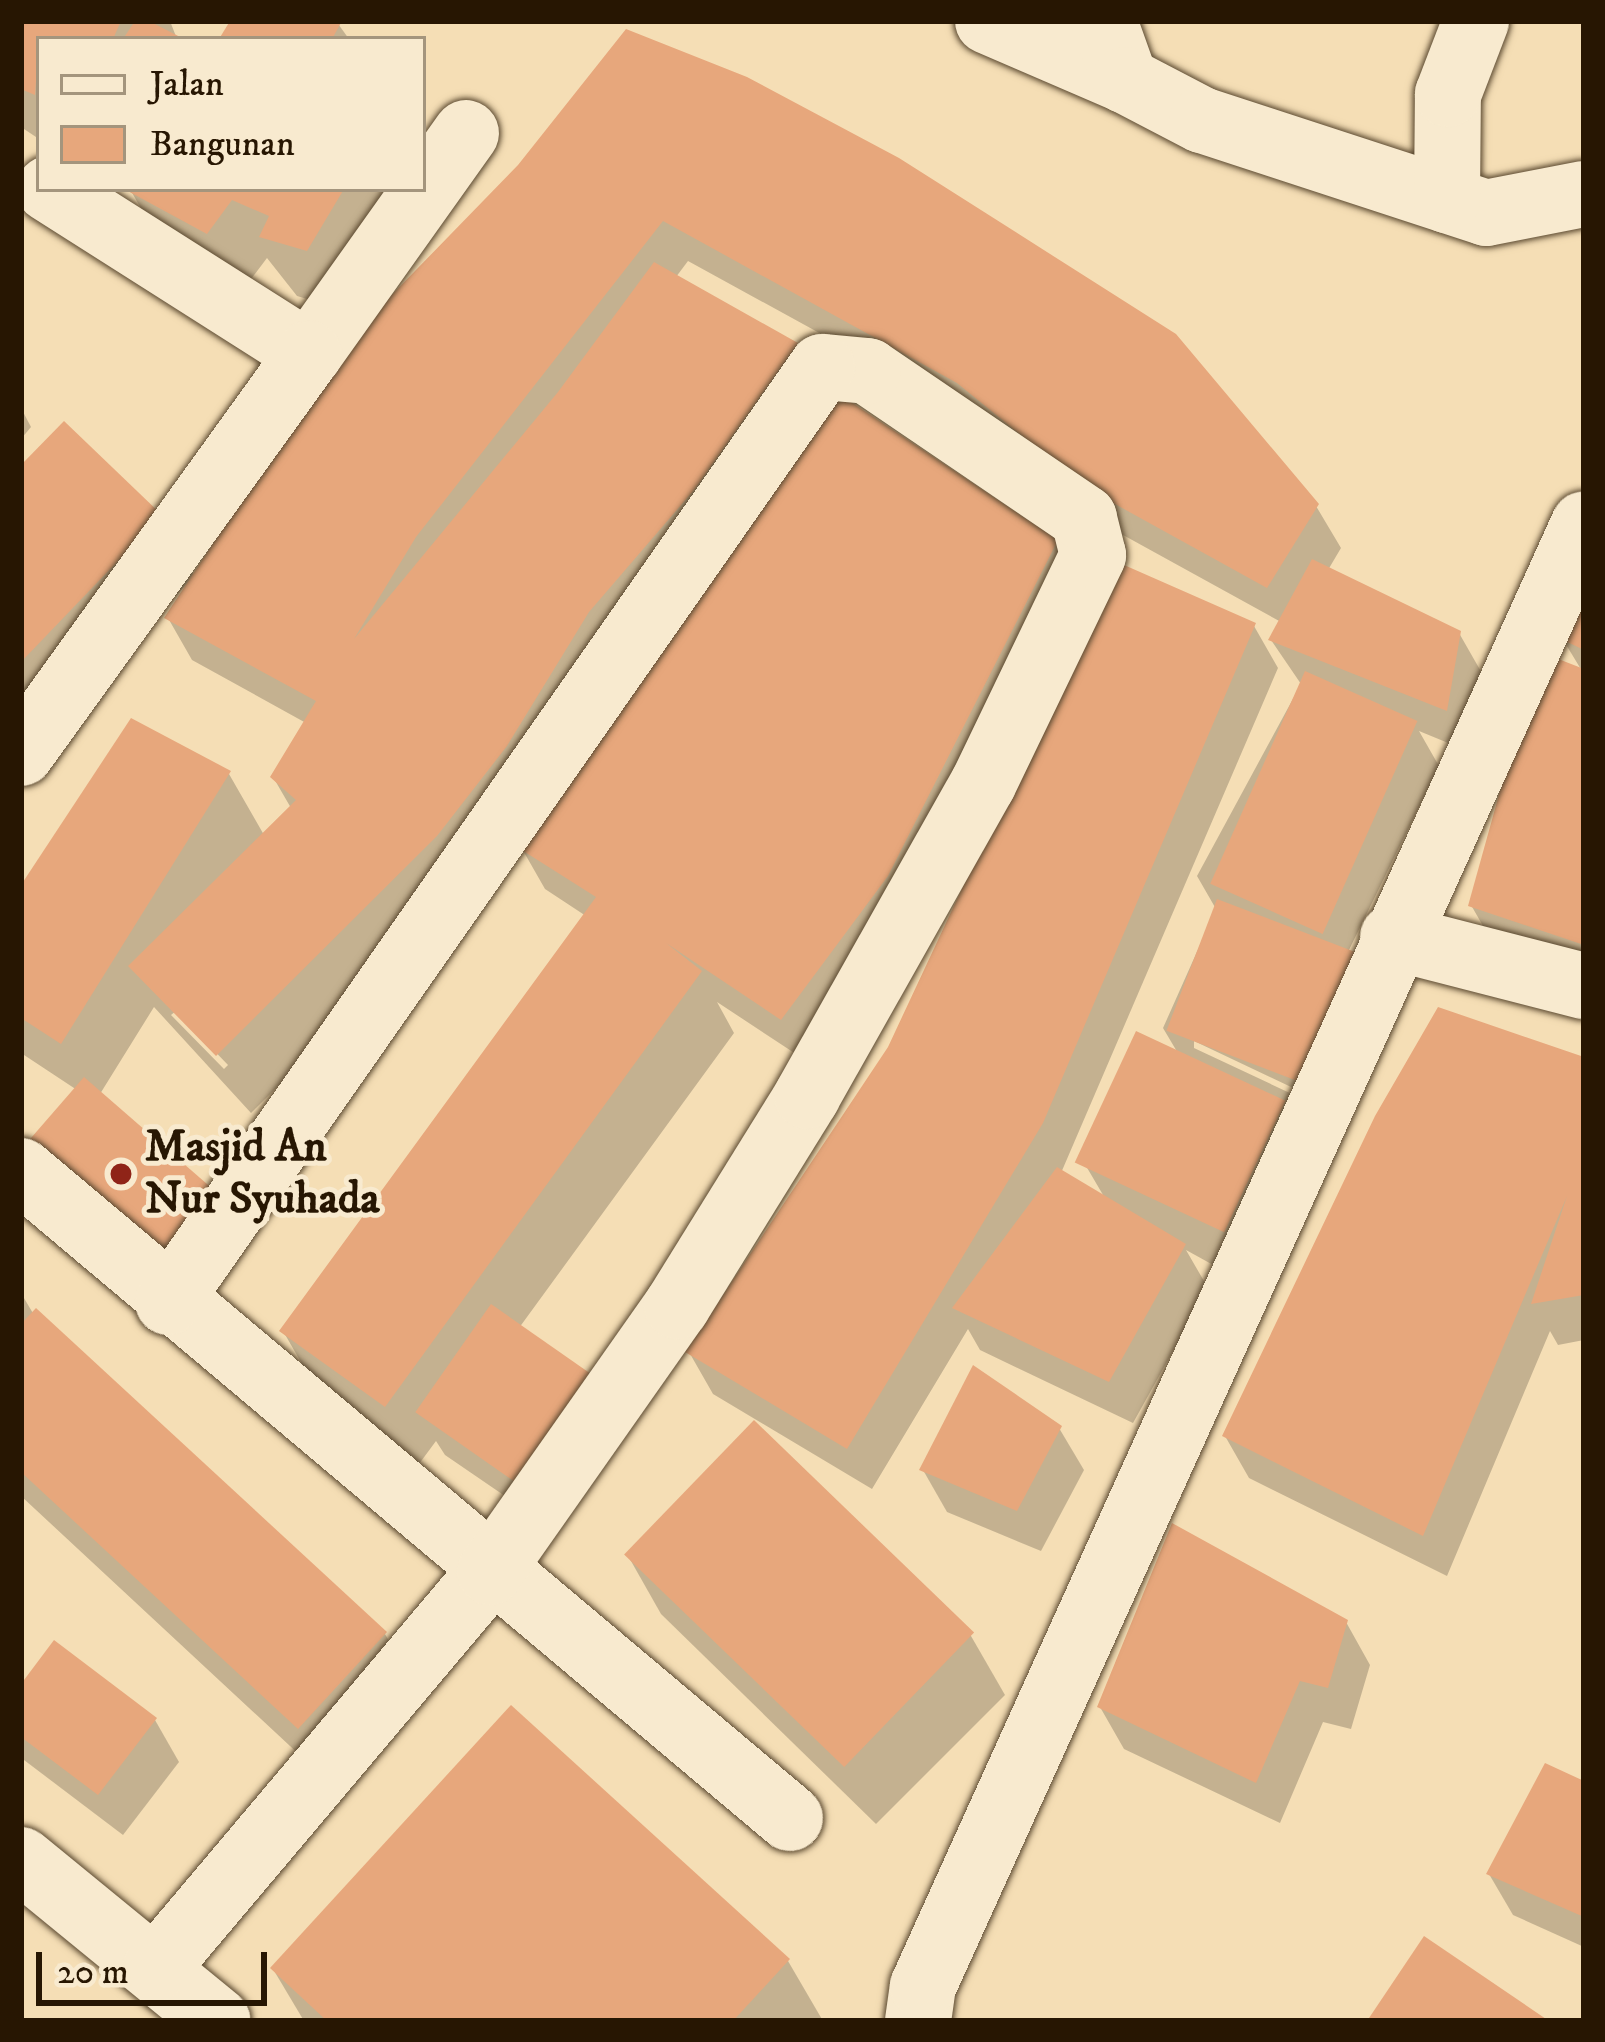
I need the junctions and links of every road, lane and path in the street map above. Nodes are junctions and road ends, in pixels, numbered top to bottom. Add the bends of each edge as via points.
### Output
1 (988, 21) edge
2 (1476, 21) edge
3 (1114, 51) edge
4 (466, 133) dead end
5 (426, 189) edge
6 (55, 192) edge
7 (424, 192) edge
8 (1584, 194) edge
9 (1447, 200) junction
10 (308, 354) junction
11 (1584, 524) edge
12 (21, 753) edge
13 (1393, 937) junction
14 (1584, 986) edge
15 (21, 1171) edge
16 (168, 1302) junction
17 (490, 1572) junction
18 (790, 1817) dead end
19 (21, 1860) edge
20 (155, 1970) junction
21 (218, 2021) edge
22 (918, 2021) edge

1 - 3 street
2 - 9 street via 1448,94
3 - 9 street via 1202,120
4 - 5 street
6 - 10 street
7 - 10 street
8 - 9 street via 1486,213
10 - 12 street
11 - 13 street
13 - 14 street
13 - 22 street via 923,1986
15 - 16 street
16 - 17 street
16 - 17 street via 822,367 868,371 1060,494 1084,518 1093,555 983,784 677,1306
17 - 18 street
17 - 20 street
19 - 20 street
20 - 21 street

